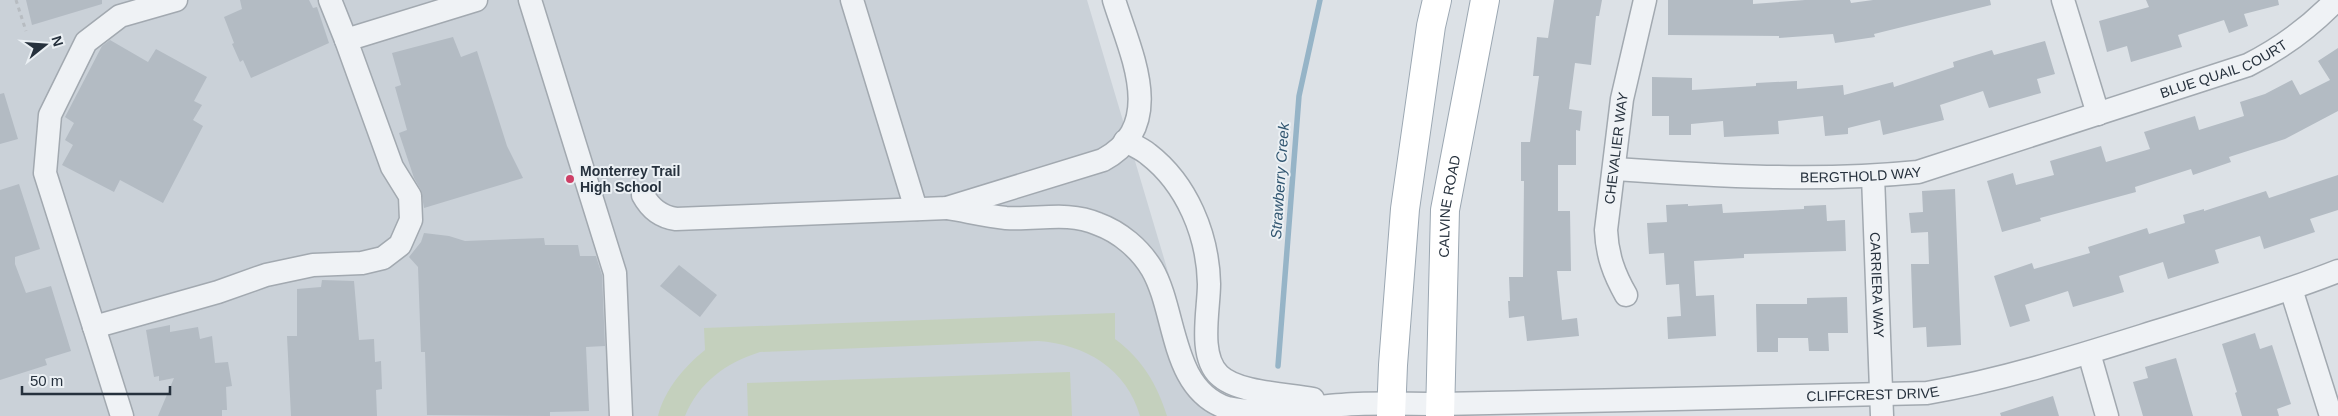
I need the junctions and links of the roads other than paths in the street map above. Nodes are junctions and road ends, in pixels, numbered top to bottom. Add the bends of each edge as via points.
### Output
1 (176, 0) edge
2 (330, 0) edge
3 (476, 0) edge
4 (530, 0) edge
5 (852, 0) edge
6 (1114, 0) edge
7 (1437, 0) edge
8 (1485, 0) edge
9 (1645, 0) edge
10 (2063, 0) edge
11 (2336, 0) edge
12 (346, 40) junction
13 (2098, 114) junction
14 (1125, 141) junction
15 (1615, 168) junction
16 (1873, 176) junction
17 (643, 196) dead end
18 (947, 208) junction
19 (916, 209) junction
20 (2338, 271) edge
21 (2291, 289) junction
22 (1626, 295) dead end
23 (94, 327) junction
24 (2089, 353) junction
25 (1351, 405) junction
26 (1881, 405) edge
27 (1390, 410) edge
28 (1439, 410) edge
29 (122, 416) edge
30 (621, 416) edge
31 (2107, 416) edge
32 (2332, 416) edge

1 - 23 street via 120,16 86,42 50,115 45,173
2 - 12 street
3 - 12 street
4 - 30 street via 615,273
5 - 19 street
6 - 14 street via 1142,98 1136,124
7 - 27 main road via 1430,26 1404,210
8 - 28 main road, CALVINE ROAD via 1445,210
9 - 15 street, CHEVALIER WAY via 1622,99
10 - 13 street
11 - 13 street, BLUE QUAIL COURT via 2287,44 2248,65
12 - 23 street via 392,167 410,196 411,220 400,245 383,258 362,263 313,265 266,275
13 - 16 street, BERGTHOLD WAY via 1918,172
14 - 18 street via 1113,154 1090,165
14 - 25 street via 1148,153 1164,168 1185,196 1200,228 1208,264 1208,355 1219,376 1235,386
15 - 16 street, BERGTHOLD WAY via 1718,176
15 - 22 street, CHEVALIER WAY via 1606,230 1607,248
16 - 26 street, CARRIERA WAY
17 - 19 street via 656,211 676,219
18 - 19 street
18 - 25 street via 1008,218 1075,218 1099,224 1120,236 1153,270 1180,356 1198,389 1212,401 1248,412
20 - 21 street, CLIFFCREST DRIVE
21 - 24 street, CLIFFCREST DRIVE
21 - 32 street
23 - 29 street
24 - 26 street, CLIFFCREST DRIVE via 1970,386
24 - 31 street
25 - 27 street, CLIFFCREST DRIVE
26 - 28 street, CLIFFCREST DRIVE
27 - 28 street, CLIFFCREST DRIVE

